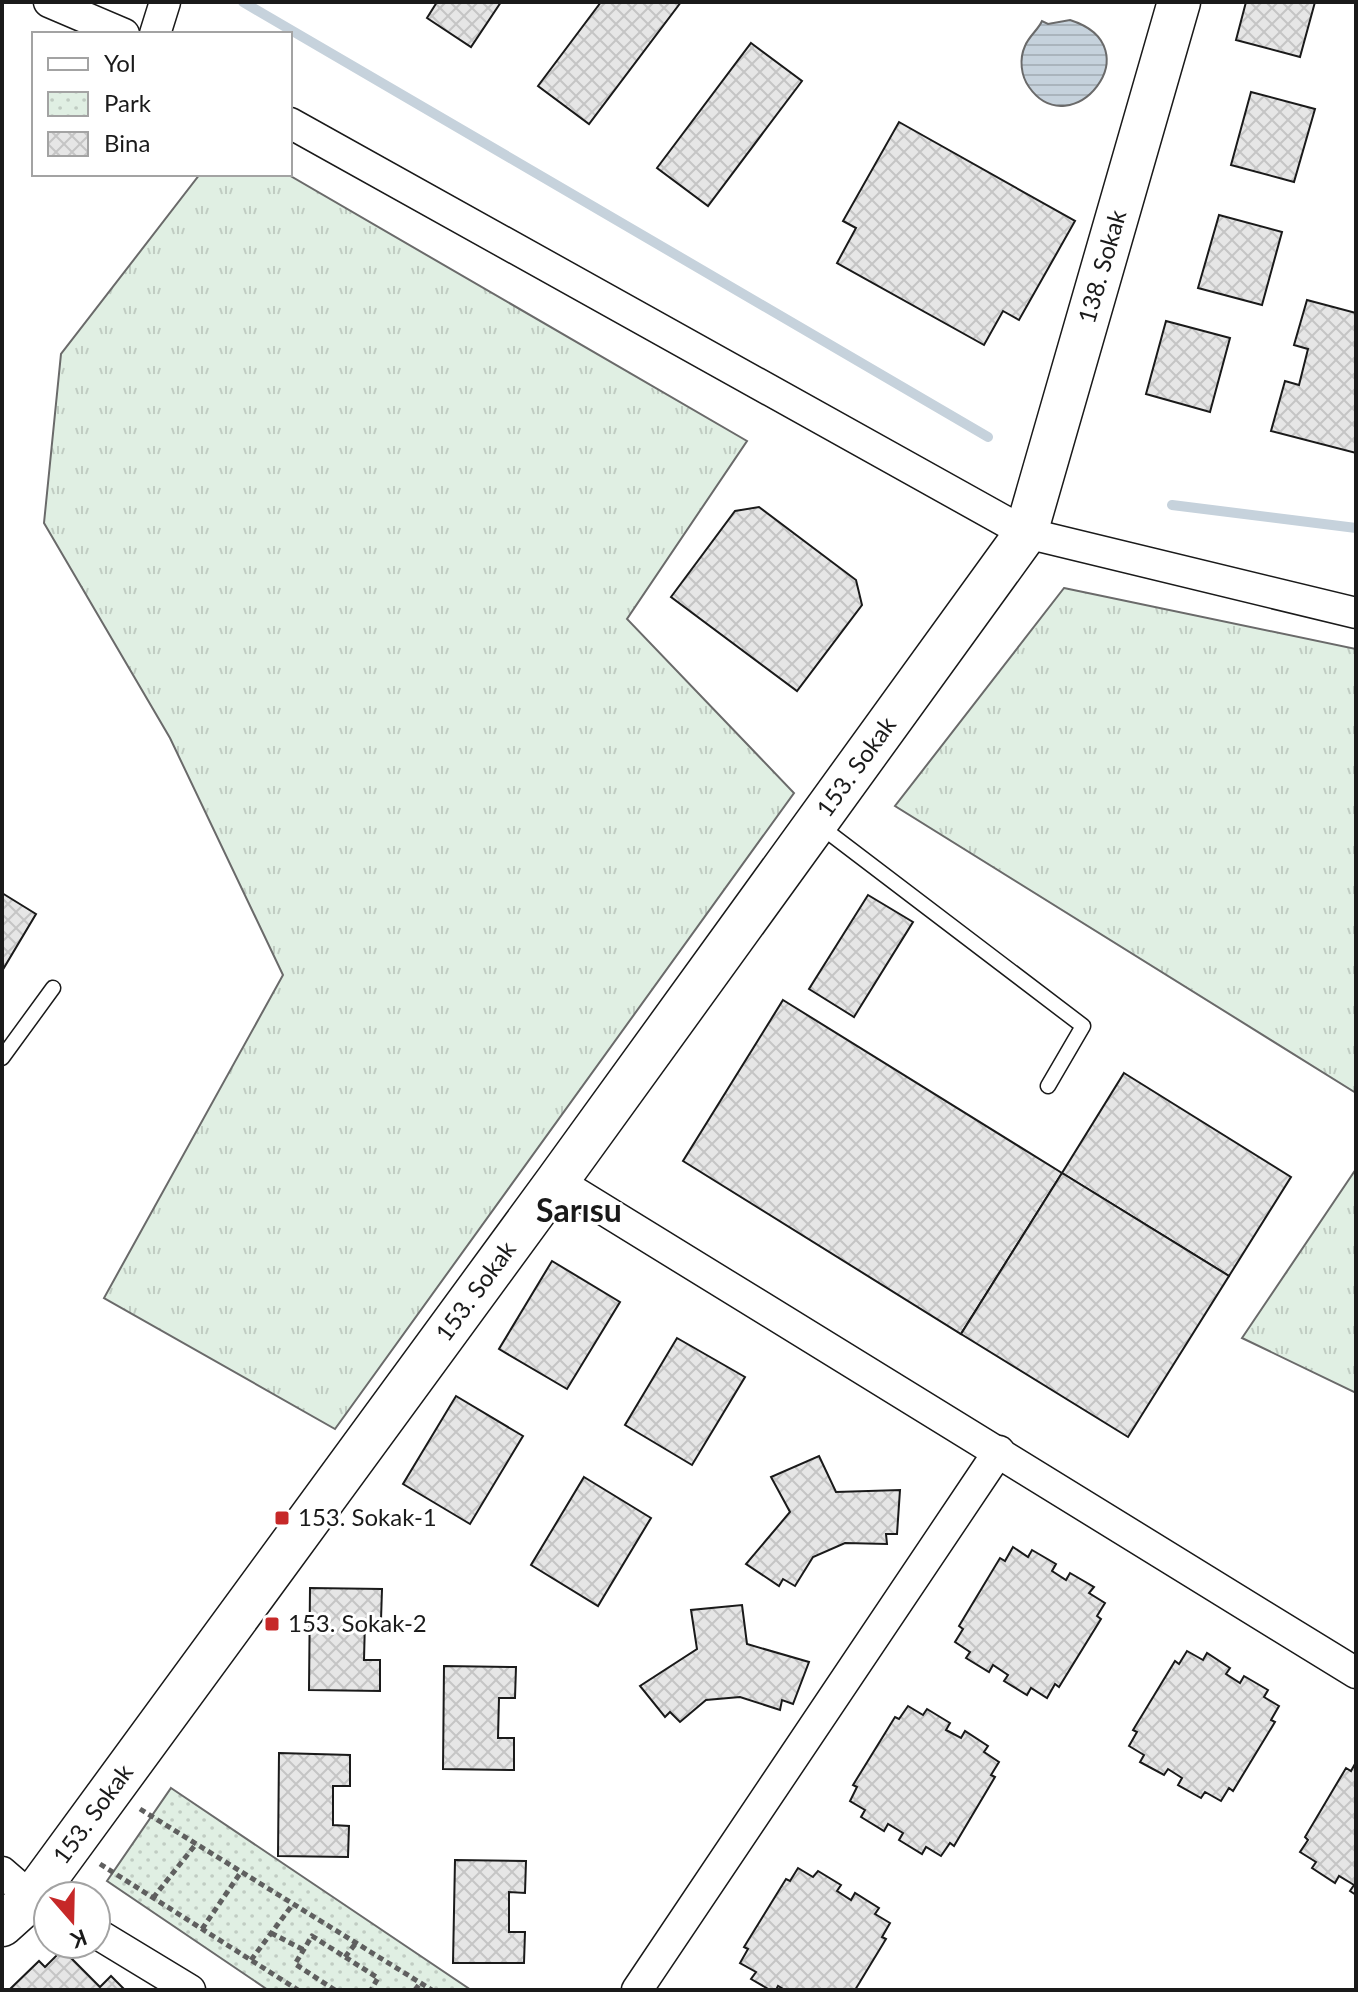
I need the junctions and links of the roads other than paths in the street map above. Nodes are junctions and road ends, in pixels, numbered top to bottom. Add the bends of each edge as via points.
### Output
1 (49, 2) edge
2 (165, 2) edge
3 (1179, 2) edge
4 (119, 32) edge
5 (156, 32) edge
6 (292, 124) edge
7 (1026, 533) junction
8 (1356, 613) edge
9 (816, 823) junction
10 (53, 988) dead end
11 (2, 1058) edge
12 (1048, 1086) dead end
13 (557, 1181) junction
14 (999, 1451) junction
15 (1356, 1673) edge
16 (21, 1900) edge
17 (112, 1943) edge
18 (190, 1990) edge
19 (637, 1990) edge

1 - 4 street
2 - 5 street
3 - 7 street, 138. Sokak
6 - 7 street
7 - 8 street
7 - 9 street, 153. Sokak
9 - 12 lane via 1083,1026
9 - 13 street, 153. Sokak
10 - 11 lane
13 - 14 street
13 - 16 street, 153. Sokak
14 - 15 street
14 - 19 street
17 - 18 street

